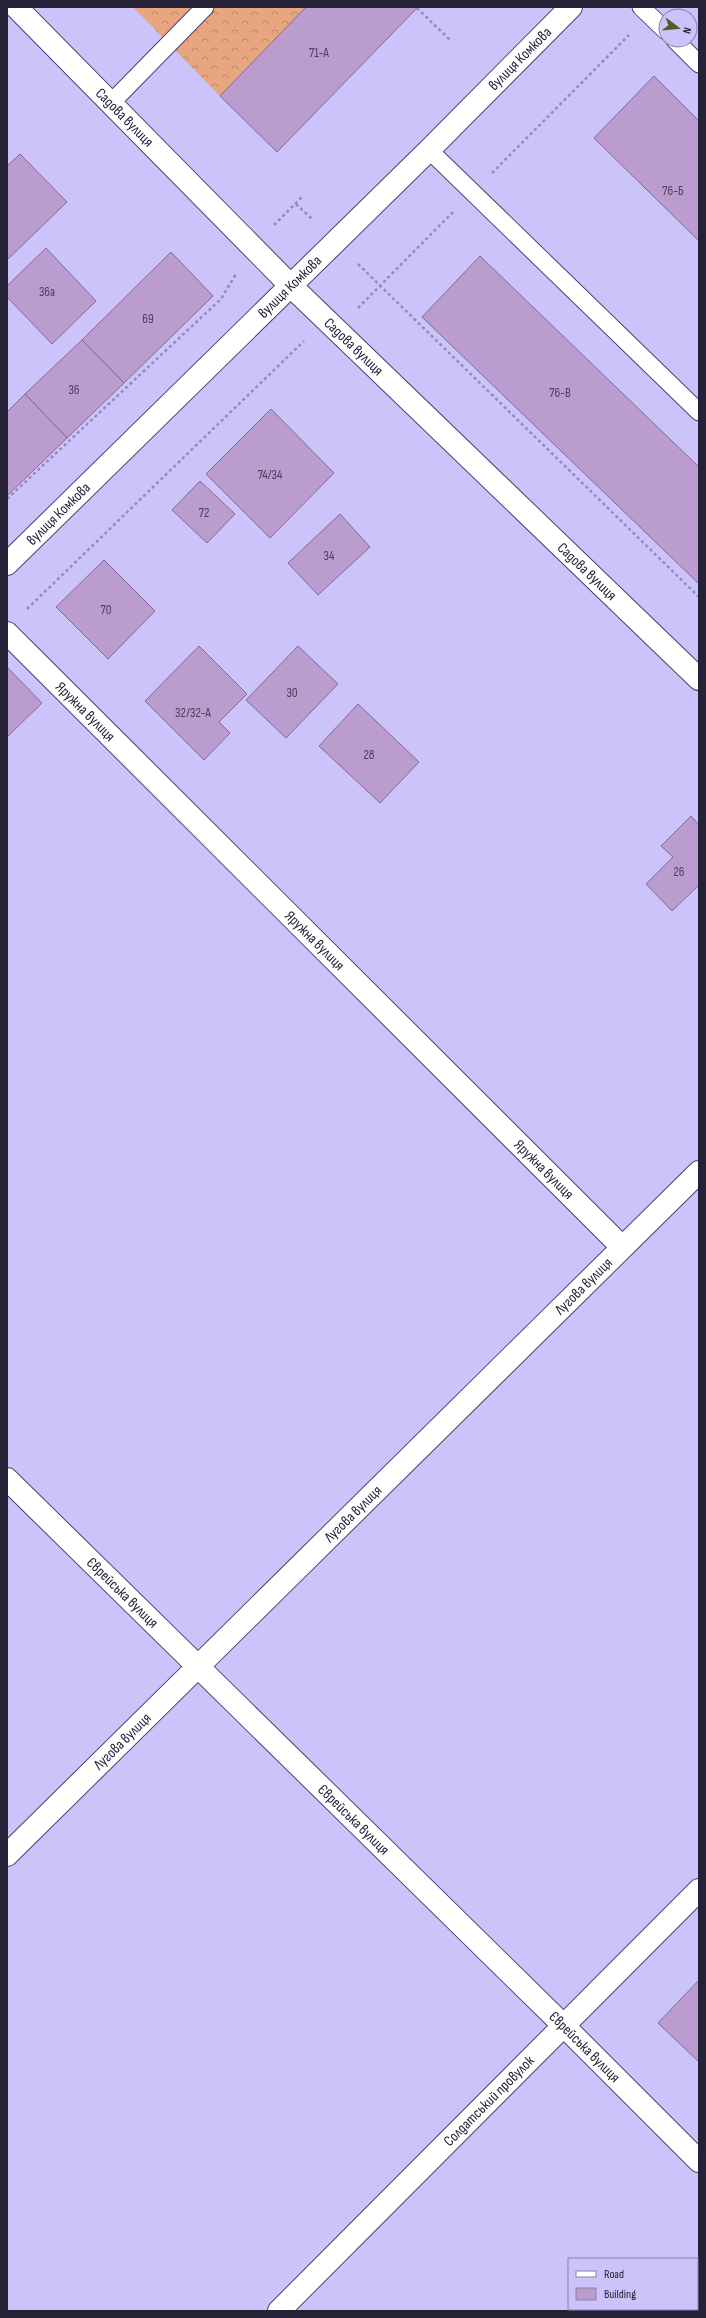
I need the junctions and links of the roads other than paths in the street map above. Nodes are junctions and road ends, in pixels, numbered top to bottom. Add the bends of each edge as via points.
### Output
1 (16, 7) edge
2 (205, 7) edge
3 (571, 7) edge
4 (645, 11) edge
5 (658, 23) edge
6 (683, 48) edge
7 (699, 64) edge
8 (111, 103) junction
9 (429, 150) junction
10 (291, 286) junction
11 (699, 412) edge
12 (7, 564) edge
13 (7, 633) edge
14 (699, 679) edge
15 (699, 1172) edge
16 (622, 1247) junction
17 (7, 1479) edge
18 (198, 1668) junction
19 (7, 1855) edge
20 (699, 1890) edge
21 (564, 2026) junction
22 (699, 2161) edge
23 (279, 2311) edge

1 - 8 street, Садова вулиця
2 - 8 lane
3 - 9 street, вулиця Комкова
4 - 5 lane
6 - 7 lane
8 - 10 street, Садова вулиця
9 - 10 street, вулиця Комкова
9 - 11 lane
10 - 12 street, вулиця Комкова
10 - 14 street, Садова вулиця
13 - 16 street, Яружна вулиця
15 - 16 street, Лугова вулиця
16 - 18 street, Лугова вулиця
17 - 18 street, Єврейська вулиця
18 - 19 street, Лугова вулиця
18 - 21 street, Єврейська вулиця
20 - 21 street, Солдатський провулок
21 - 22 street, Єврейська вулиця
21 - 23 street, Солдатський провулок

